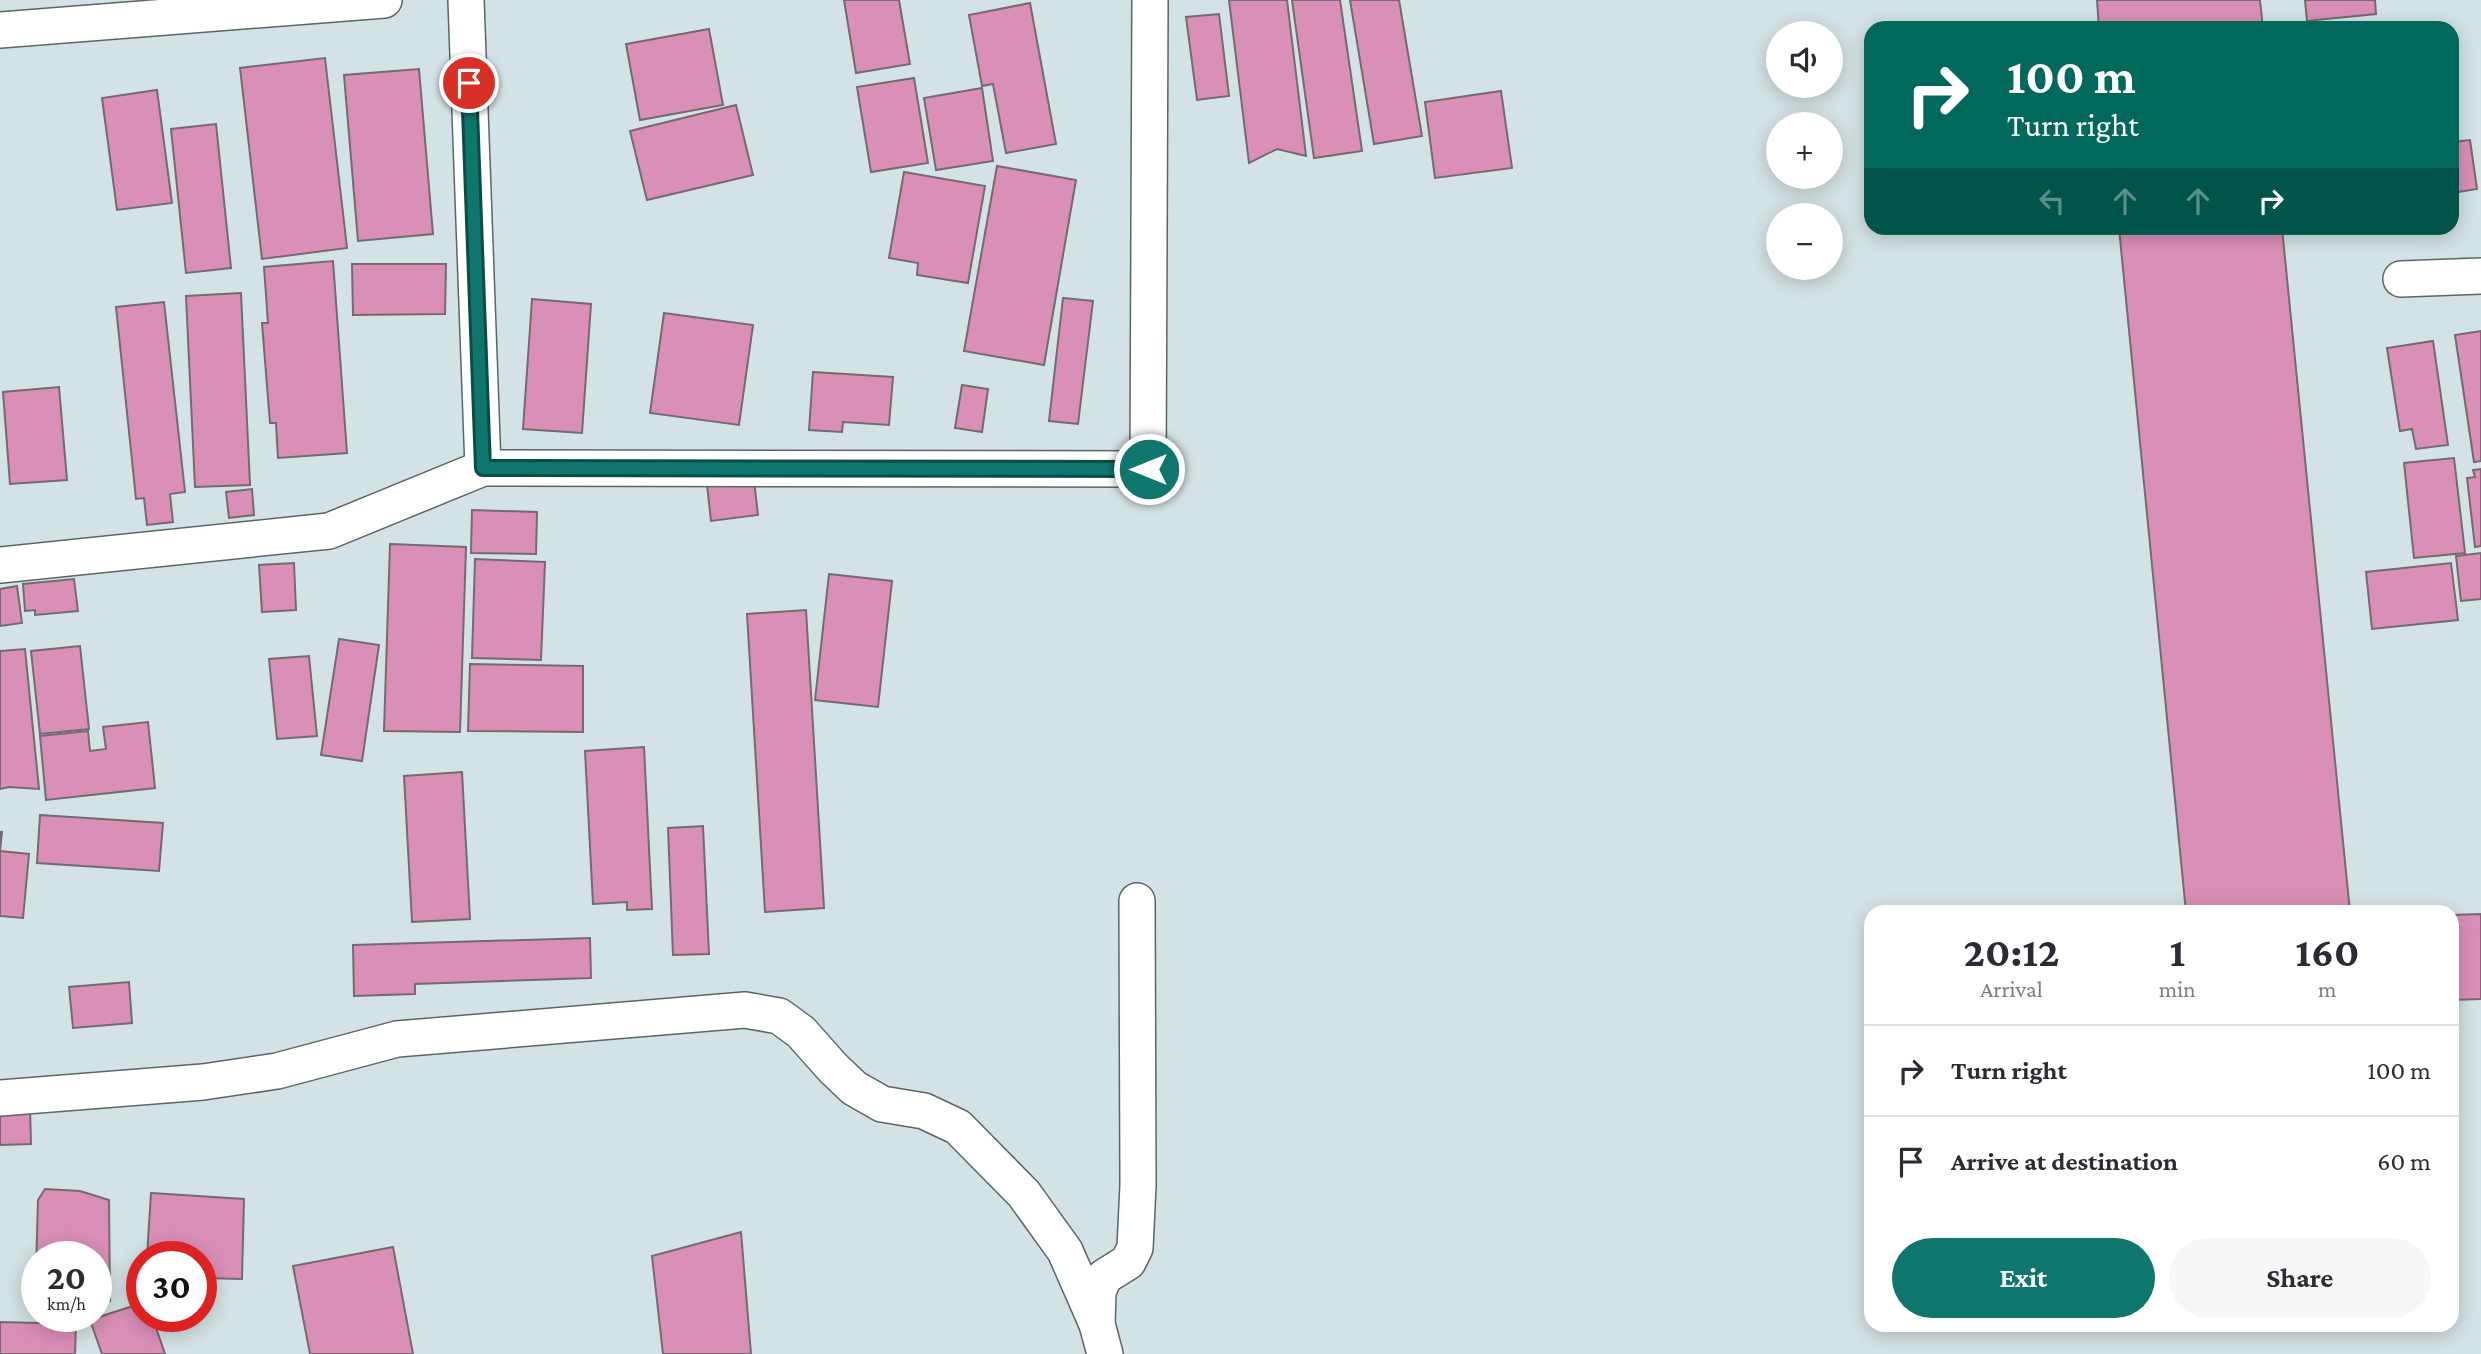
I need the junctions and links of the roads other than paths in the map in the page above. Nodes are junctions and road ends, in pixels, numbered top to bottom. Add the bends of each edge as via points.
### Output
1 (384, 0) edge
2 (466, 0) edge
3 (1150, 0) edge
4 (0, 30) edge
5 (2481, 276) edge
6 (2401, 279) dead end
7 (483, 468) junction
8 (0, 565) edge
9 (1137, 901) dead end
10 (0, 1098) edge
11 (1101, 1339) edge

1 - 4 street
2 - 7 street
3 - 7 street via 1149,469
5 - 6 street
7 - 8 street via 329,531
9 - 11 street via 1135,1248 1128,1262 1104,1277 1098,1292
10 - 11 street via 265,1073 397,1039 745,1010 779,1016 801,1032 854,1088 881,1104 924,1111 958,1127 1024,1194 1065,1251

